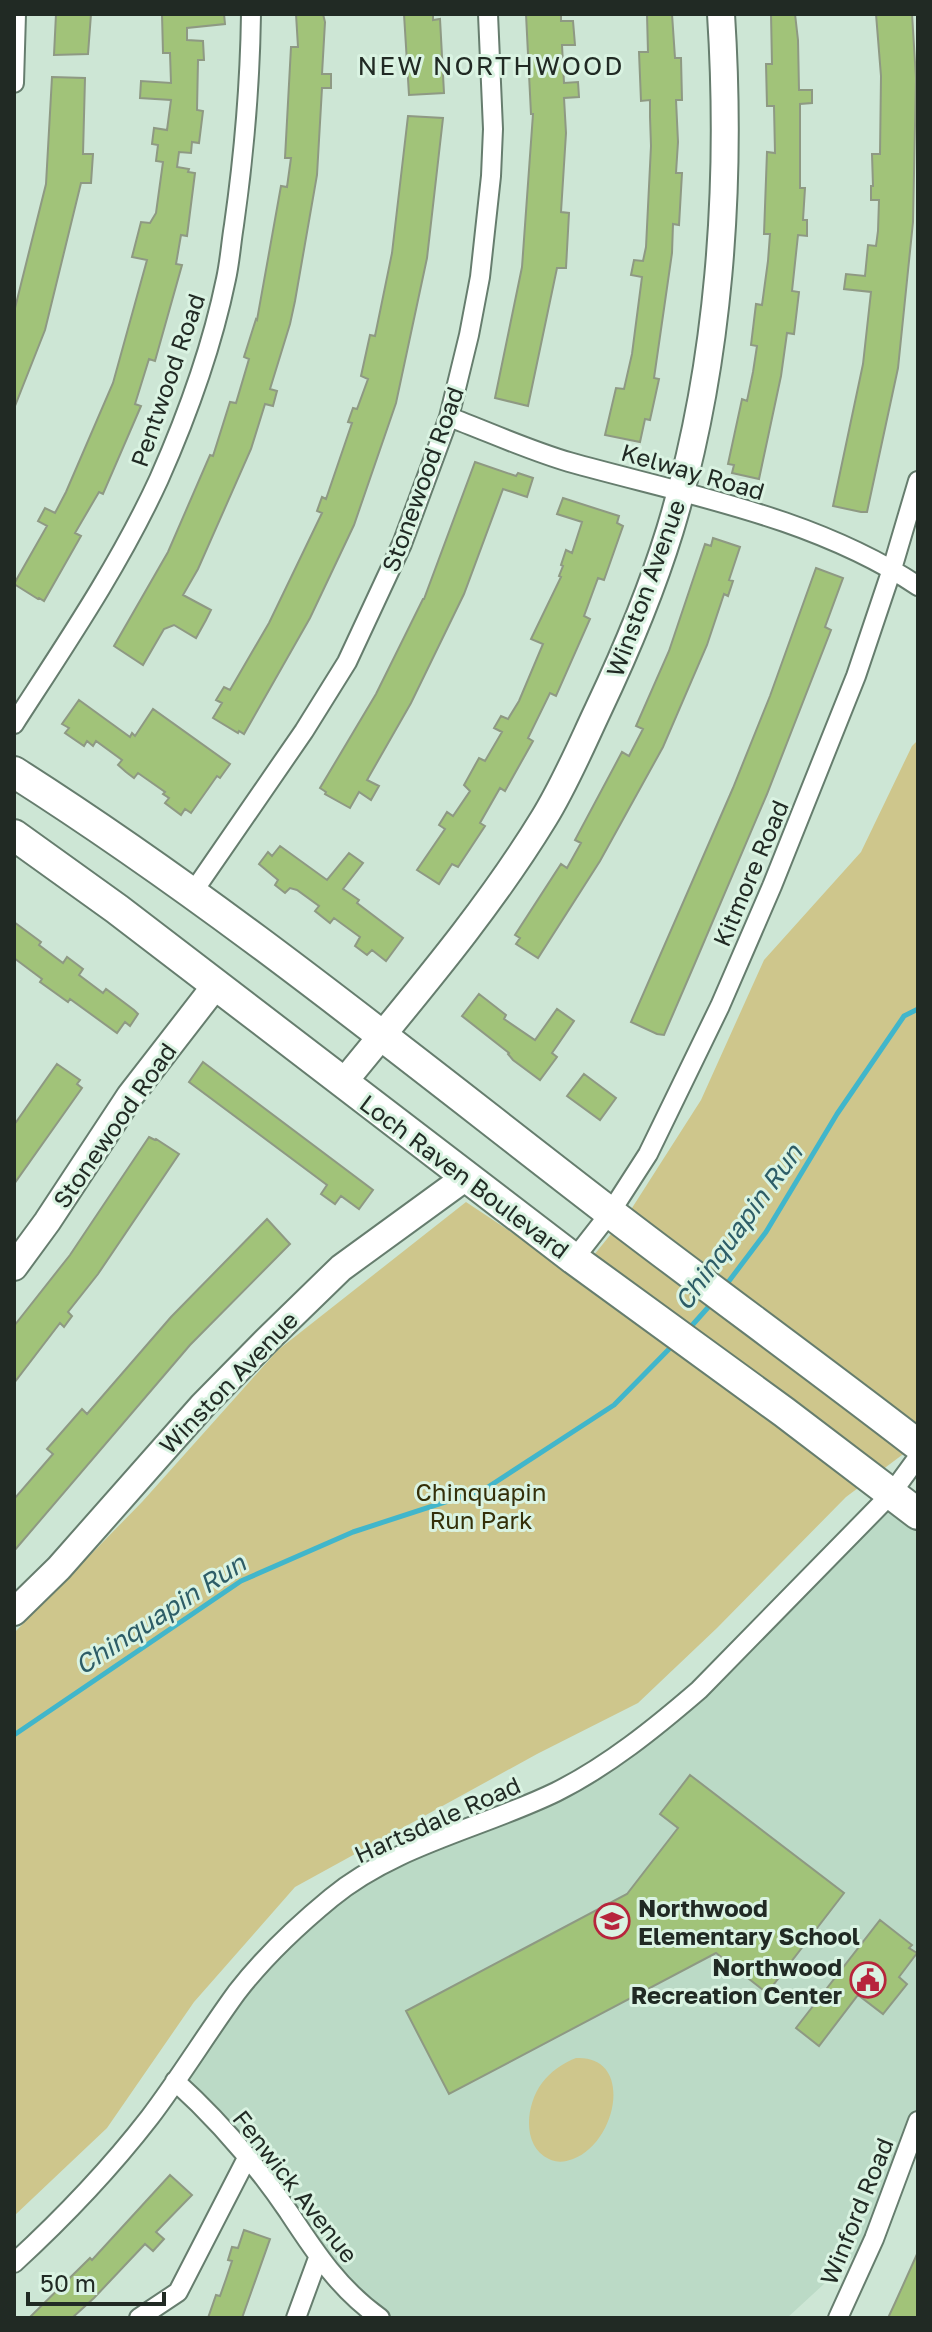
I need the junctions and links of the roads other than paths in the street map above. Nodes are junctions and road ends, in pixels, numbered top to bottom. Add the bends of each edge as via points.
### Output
1 (16, 14) edge
2 (251, 14) edge
3 (488, 14) edge
4 (721, 14) edge
5 (14, 83) edge
6 (449, 417) junction
7 (918, 481) edge
8 (680, 491) junction
9 (892, 569) junction
10 (918, 586) edge
11 (14, 724) edge
12 (14, 772) edge
13 (14, 835) edge
14 (193, 892) junction
15 (216, 985) junction
16 (383, 1034) junction
17 (343, 1083) junction
18 (466, 1177) junction
19 (610, 1213) junction
20 (574, 1259) junction
21 (14, 1267) edge
22 (918, 1445) edge
23 (918, 1457) edge
24 (891, 1494) junction
25 (918, 1514) edge
26 (14, 1612) edge
27 (175, 2081) junction
28 (918, 2121) edge
29 (247, 2158) junction
30 (318, 2258) junction
31 (14, 2263) edge
32 (139, 2318) edge
33 (296, 2318) edge
34 (380, 2318) edge
35 (838, 2318) edge

1 - 5 street
2 - 11 street, Pentwood Road via 242,172 226,278 203,364 176,439 132,533
3 - 6 street, Stonewood Road via 493,129 488,202 477,292
4 - 8 street, Winston Avenue via 726,155 719,267
6 - 8 street, Kelway Road via 565,461
6 - 14 street, Stonewood Road via 402,544 347,662
7 - 9 street, Kitmore Road
8 - 9 street, Kelway Road via 782,521
8 - 16 street, Winston Avenue via 630,643 545,818 472,925
9 - 10 street, Kelway Road
9 - 19 street, Kitmore Road via 856,676 772,886 648,1154
12 - 14 main road
13 - 15 main road, Loch Raven Boulevard
14 - 16 main road
15 - 17 main road, Loch Raven Boulevard
15 - 21 street, Stonewood Road via 130,1096
16 - 17 street, Winston Avenue
16 - 19 main road
17 - 18 main road, Loch Raven Boulevard
18 - 20 main road, Loch Raven Boulevard
18 - 26 street, Winston Avenue via 341,1268 203,1405
19 - 20 street, Kitmore Road
19 - 22 main road
20 - 24 main road, Loch Raven Boulevard
23 - 24 street, Hartsdale Road
24 - 25 main road, Loch Raven Boulevard
24 - 27 street, Hartsdale Road via 699,1690 624,1750 556,1792 372,1870 330,1899 250,1976
27 - 29 street, Fenwick Avenue
27 - 31 street, Hartsdale Road via 105,2172
28 - 35 street, Winford Road
29 - 30 street, Fenwick Avenue
29 - 32 street via 178,2292
30 - 33 street
30 - 34 street, Fenwick Avenue

